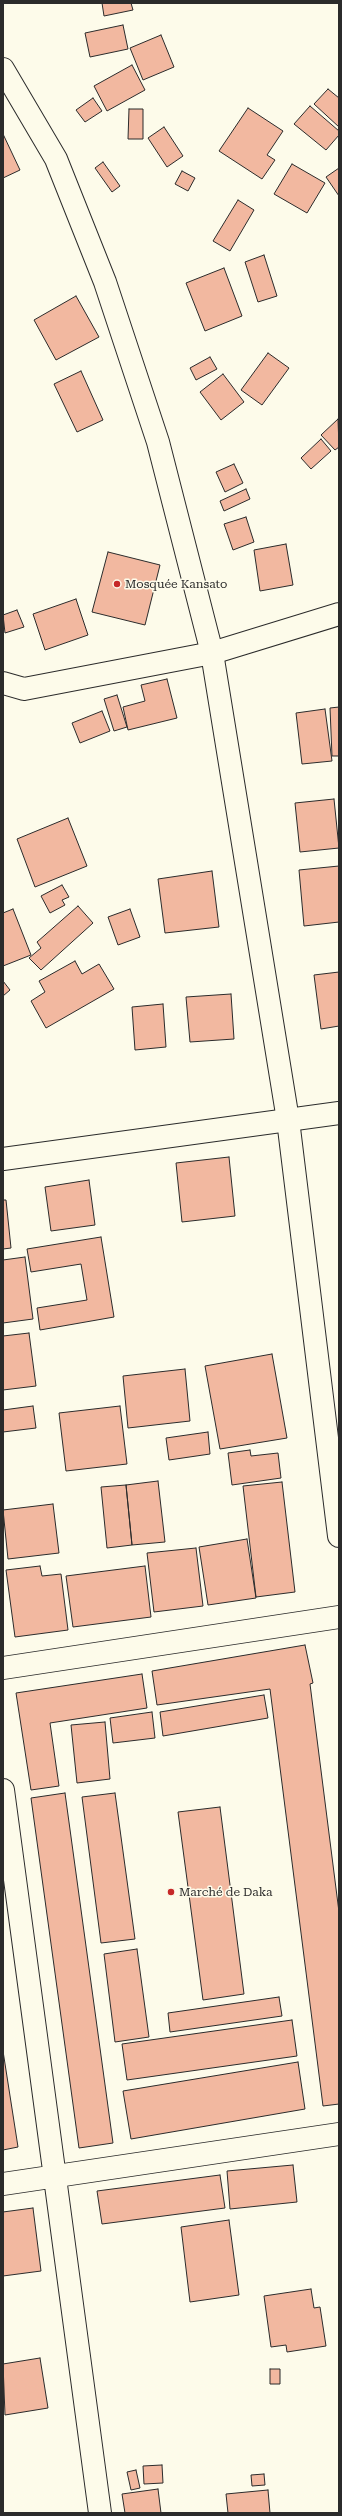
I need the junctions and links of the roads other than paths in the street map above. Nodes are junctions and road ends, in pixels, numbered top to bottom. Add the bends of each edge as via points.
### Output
1 (3, 69) edge
2 (339, 614) edge
3 (212, 653) junction
4 (3, 683) edge
5 (339, 1113) edge
6 (288, 1120) junction
7 (3, 1159) edge
8 (339, 1536) edge
9 (339, 1617) edge
10 (3, 1668) edge
11 (3, 1790) edge
12 (339, 2134) edge
13 (55, 2176) junction
14 (3, 2184) edge
15 (100, 2513) edge

1 - 3 street via 56,159 105,282 158,442
2 - 3 street
3 - 4 street via 24,689
3 - 6 street
5 - 6 street
6 - 7 street
6 - 8 street
9 - 10 street
11 - 13 street
12 - 13 street
13 - 14 street
13 - 15 street

